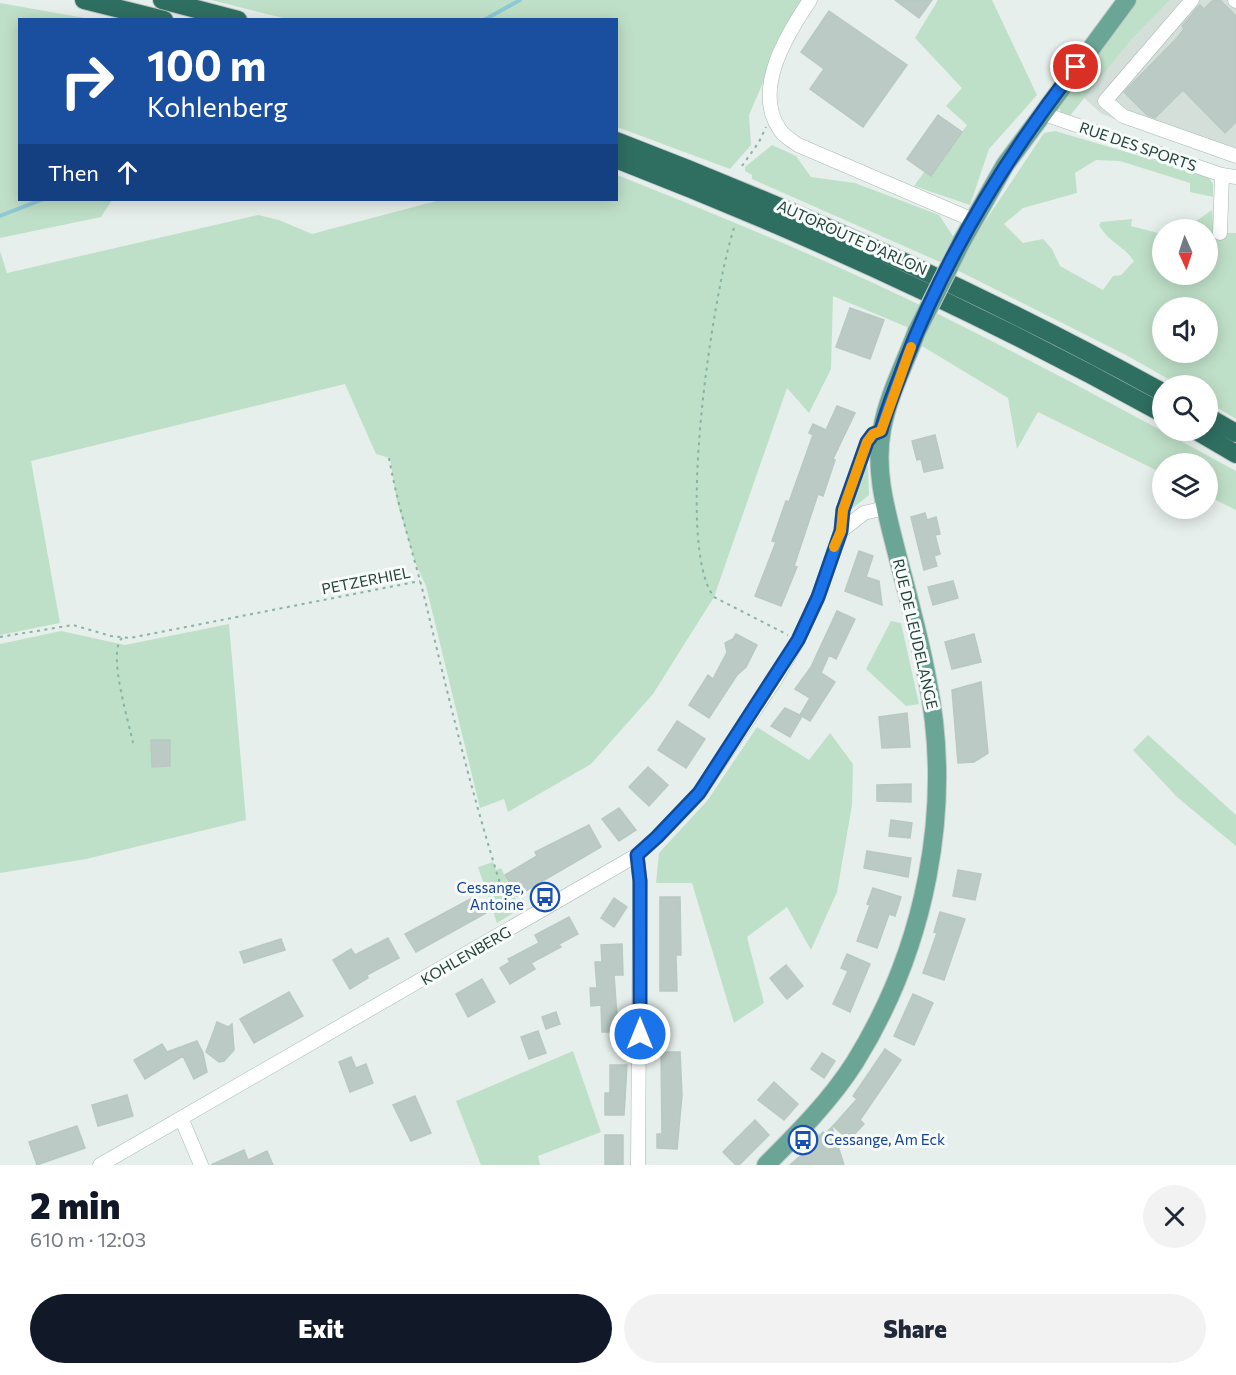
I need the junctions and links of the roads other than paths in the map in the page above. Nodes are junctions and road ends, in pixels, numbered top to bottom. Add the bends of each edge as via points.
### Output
1 (84, 0) edge
2 (162, 0) edge
3 (810, 0) edge
4 (1127, 0) edge
5 (1192, 0) edge
6 (156, 18) edge
7 (230, 18) edge
8 (1041, 113) junction
9 (618, 142) edge
10 (1236, 156) edge
11 (618, 160) edge
12 (1229, 176) edge
13 (973, 220) junction
14 (1220, 233) dead end
15 (1152, 387) edge
16 (1152, 408) edge
17 (1218, 423) edge
18 (881, 431) junction
19 (1236, 433) edge
20 (1214, 441) edge
21 (1236, 454) edge
22 (885, 508) junction
23 (841, 531) junction
24 (637, 855) junction
25 (182, 1120) junction
26 (100, 1165) edge
27 (201, 1165) edge
28 (638, 1165) edge
29 (766, 1165) edge

1 - 6 highway
2 - 7 highway
3 - 13 street via 772,71 772,114 781,131 798,145
4 - 8 main road, RUE DE LEUDELANGE
5 - 10 street via 1105,101 1123,116
8 - 12 street, RUE DES SPORTS
8 - 13 main road, RUE DE LEUDELANGE
9 - 15 highway, AUTOROUTE D'ARLON via 850,236 987,300
11 - 16 highway, AUTOROUTE D'ARLON via 842,252 984,319
12 - 14 street
13 - 18 main road, RUE DE LEUDELANGE, bridge via 917,331
17 - 19 highway
18 - 22 main road, RUE DE LEUDELANGE via 878,470
18 - 23 street, KOHLENBERG via 867,442 843,510
20 - 21 highway
22 - 23 street via 864,513
22 - 29 main road, RUE DE LEUDELANGE via 922,654 934,721 937,769 932,850 908,951 884,1009 854,1063 807,1125
23 - 24 street, KOHLENBERG via 798,640 699,793
24 - 25 street, KOHLENBERG
24 - 28 street
25 - 26 street, KOHLENBERG
25 - 27 street

